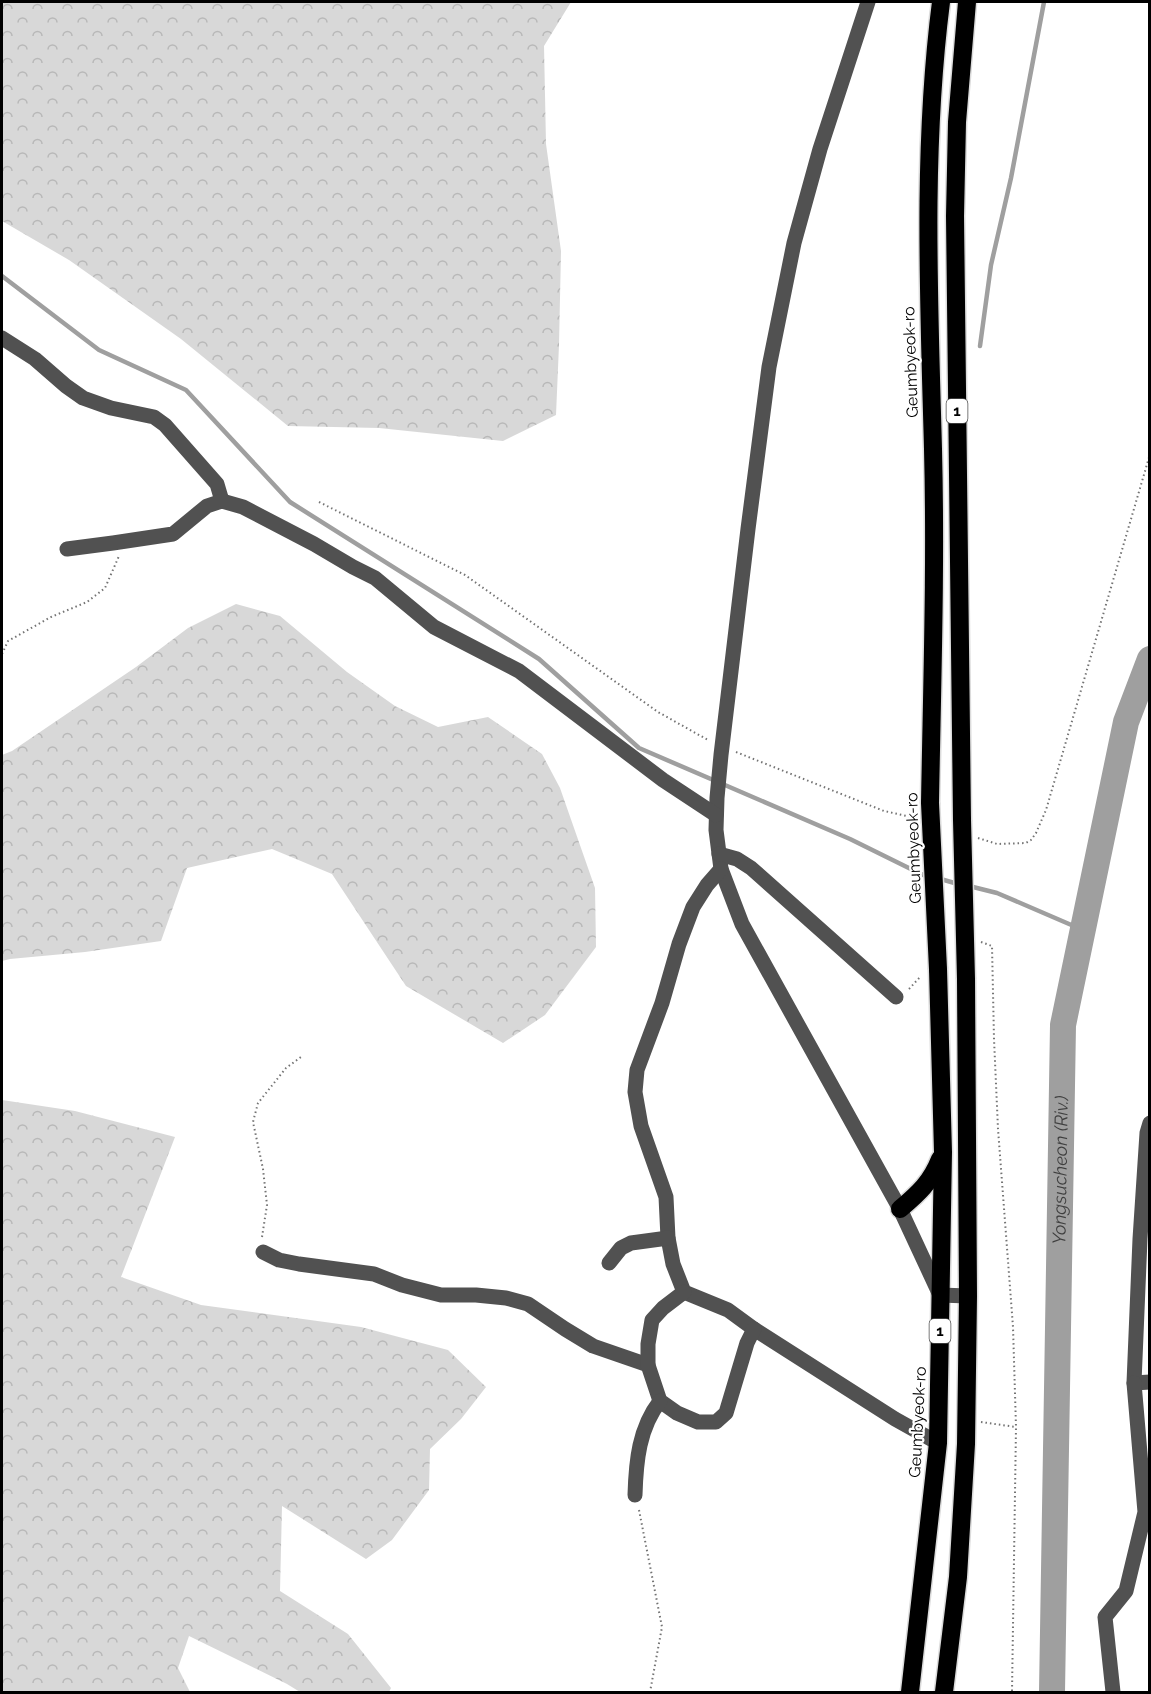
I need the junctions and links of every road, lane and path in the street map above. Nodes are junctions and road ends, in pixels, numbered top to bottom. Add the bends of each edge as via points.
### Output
1 (868, 2) edge
2 (940, 2) edge
3 (967, 2) edge
4 (2, 338) edge
5 (1149, 454) edge
6 (222, 501) junction
7 (318, 502) dead end
8 (124, 542) junction
9 (67, 549) dead end
10 (2, 654) edge
11 (722, 751) junction
12 (716, 815) junction
13 (917, 818) dead end
14 (977, 837) dead end
15 (720, 861) junction
16 (975, 939) dead end
17 (931, 969) junction
18 (896, 997) joint
19 (301, 1057) dead end
20 (1149, 1123) edge
21 (943, 1152) junction
22 (900, 1209) junction
23 (668, 1238) junction
24 (263, 1252) joint
25 (609, 1263) dead end
26 (684, 1292) junction
27 (940, 1296) junction
28 (968, 1296) junction
29 (754, 1329) junction
30 (648, 1365) junction
31 (1142, 1383) edge
32 (660, 1401) junction
33 (978, 1421) dead end
34 (1016, 1427) junction
35 (938, 1443) junction
36 (635, 1495) joint
37 (650, 1692) edge
38 (910, 1692) edge
39 (944, 1692) edge
40 (1012, 1692) edge
41 (1113, 1692) edge

1 - 11 street via 797,233 769,367
2 - 17 highway, Geumbyeok-ro / 1, bridge via 930,150 928,300 934,591
3 - 28 highway, 1, bridge via 957,122 955,216
4 - 6 street via 83,398 154,417 165,425 217,484
5 - 14 path via 1046,810 1036,833 1026,843 997,844
6 - 8 street via 207,506 173,534
6 - 12 street via 243,507 375,578 434,627 519,670 663,780
7 - 11 path via 465,575 658,712
8 - 9 street
8 - 10 path via 105,588 87,602 9,641
11 - 12 street
11 - 13 path via 742,754 884,811
12 - 15 street
15 - 18 street via 737,859 751,868
15 - 22 street via 742,924
15 - 23 street via 693,907 637,1070 635,1092 641,1126 666,1197
16 - 34 path via 992,946
17 - 18 path
17 - 21 highway, Geumbyeok-ro / 1
19 - 24 path via 286,1068 258,1103 253,1122 267,1205
20 - 31 street via 1140,1239
21 - 22 highway via 933,1176
21 - 27 highway, Geumbyeok-ro / 1
22 - 27 street
23 - 25 street via 631,1242
23 - 26 street
24 - 30 street via 299,1264 374,1274 441,1295 506,1298 528,1304 593,1346
26 - 29 street via 728,1310
26 - 30 street via 652,1320
27 - 28 street
27 - 35 highway, Geumbyeok-ro / 1
28 - 39 highway, 1 via 965,1466 958,1577
29 - 32 street via 726,1413 716,1422 698,1422
29 - 35 street
30 - 32 street
31 - 41 street via 1145,1512 1125,1591 1105,1617
32 - 36 street via 643,1430
33 - 34 path
34 - 40 path
35 - 38 highway, Geumbyeok-ro / 1
36 - 37 path via 662,1627

